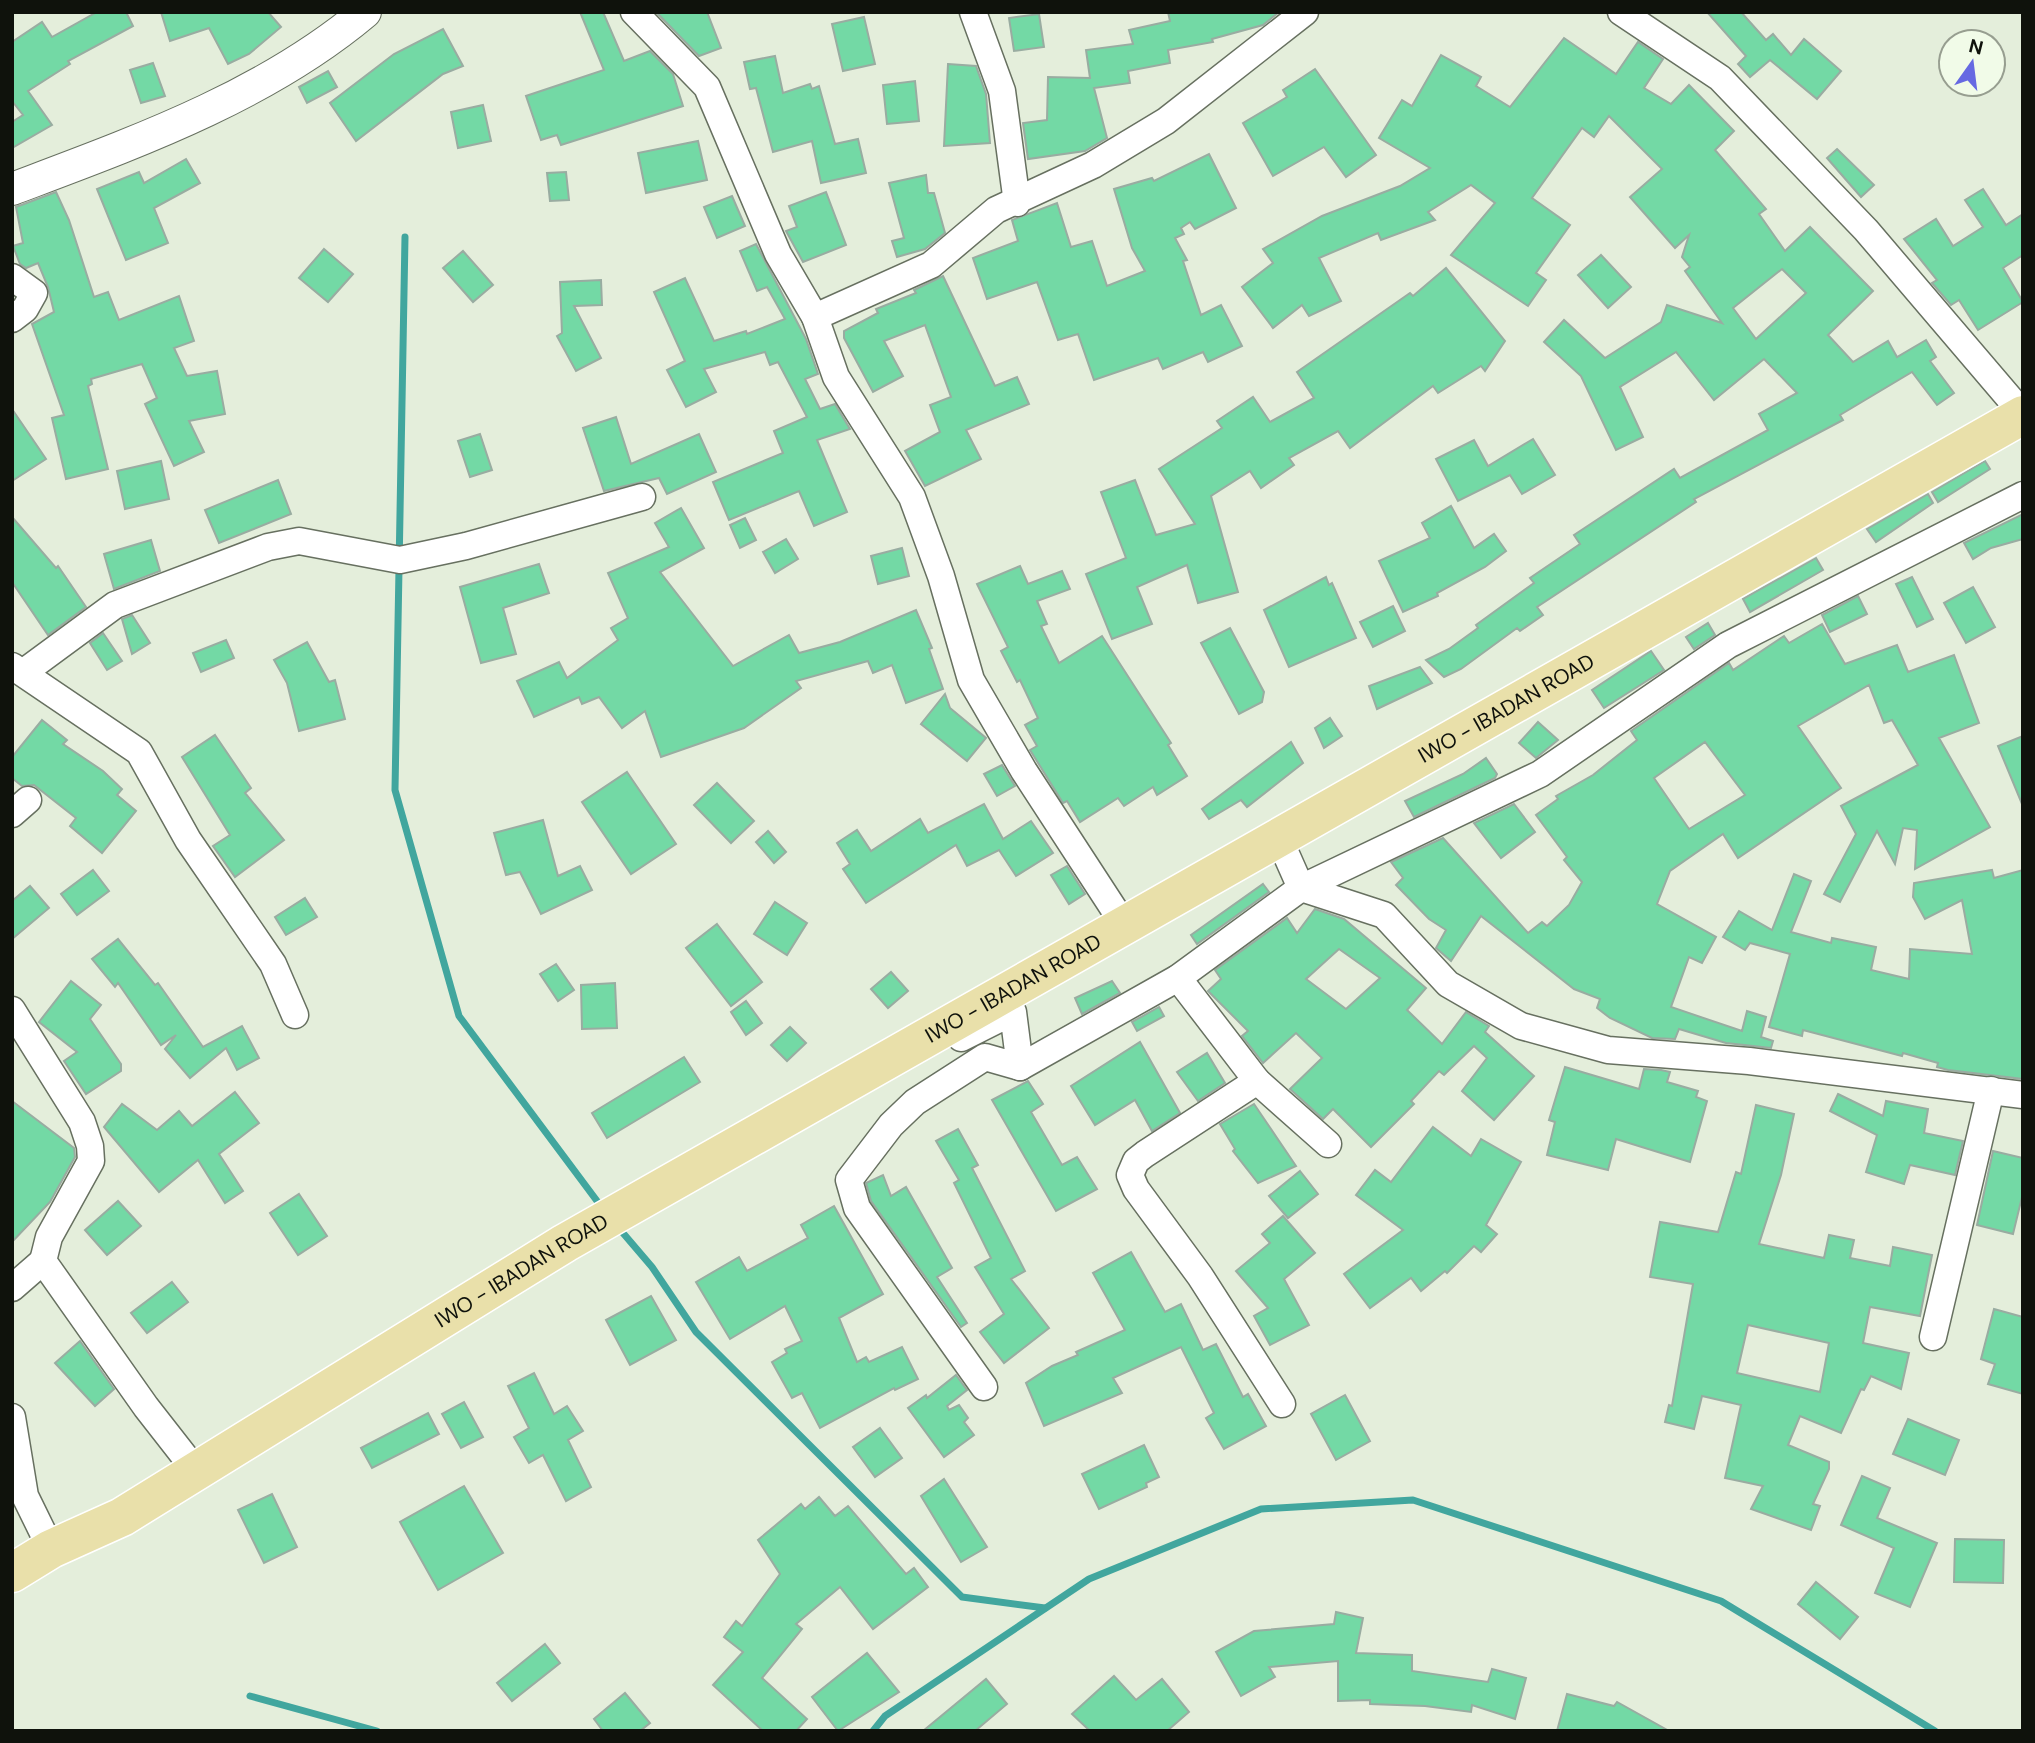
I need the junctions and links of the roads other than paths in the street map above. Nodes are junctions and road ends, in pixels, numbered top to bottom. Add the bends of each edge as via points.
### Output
1 (365, 12) edge
2 (634, 12) edge
3 (973, 12) edge
4 (1305, 12) edge
5 (1621, 12) edge
6 (12, 189) edge
7 (1017, 203) junction
8 (12, 277) edge
9 (815, 317) junction
10 (12, 319) edge
11 (2023, 414) edge
12 (2023, 495) edge
13 (642, 497) dead end
14 (18, 669) edge
15 (1278, 836) junction
16 (1301, 888) junction
17 (1123, 923) junction
18 (1178, 978) junction
19 (12, 1010) edge
20 (296, 1015) dead end
21 (1020, 1068) junction
22 (1257, 1081) junction
23 (1991, 1090) junction
24 (2023, 1095) edge
25 (1328, 1144) dead end
26 (650, 1195) junction
27 (43, 1261) junction
28 (12, 1288) edge
29 (1933, 1336) dead end
30 (984, 1387) dead end
31 (1282, 1404) dead end
32 (12, 1417) edge
33 (196, 1471) junction
34 (51, 1549) junction
35 (12, 1573) edge

1 - 6 street via 267,80 128,146
2 - 9 street via 706,87 778,254
3 - 7 street via 1002,91
4 - 7 street via 1166,121
5 - 11 street via 1720,78 1866,230
7 - 9 street via 996,210 931,265
8 - 10 street via 34,293
9 - 17 street via 836,377 912,497 971,680
11 - 15 main road, IWO - IBADAN ROAD
12 - 16 street via 1728,645 1540,774
13 - 14 street via 400,560 299,541 268,547 116,605
14 - 20 street via 139,752 188,839 273,964
15 - 16 street
15 - 17 main road, IWO - IBADAN ROAD
16 - 18 street
16 - 23 street via 1384,915 1448,984 1521,1026 1608,1050 1749,1061
17 - 26 main road, IWO - IBADAN ROAD
18 - 21 street
18 - 22 street
19 - 27 street via 82,1122 90,1146 91,1161 50,1237
21 - 26 street via 1013,1012
21 - 30 street via 985,1057 925,1096 891,1125 849,1180 857,1208
22 - 25 street
22 - 31 street via 1144,1154 1130,1175
23 - 24 street
23 - 29 street
26 - 33 main road, IWO - IBADAN ROAD
27 - 28 street
27 - 33 street
32 - 34 street via 25,1496
33 - 34 main road, IWO - IBADAN ROAD via 122,1517
34 - 35 main road, IWO - IBADAN ROAD

